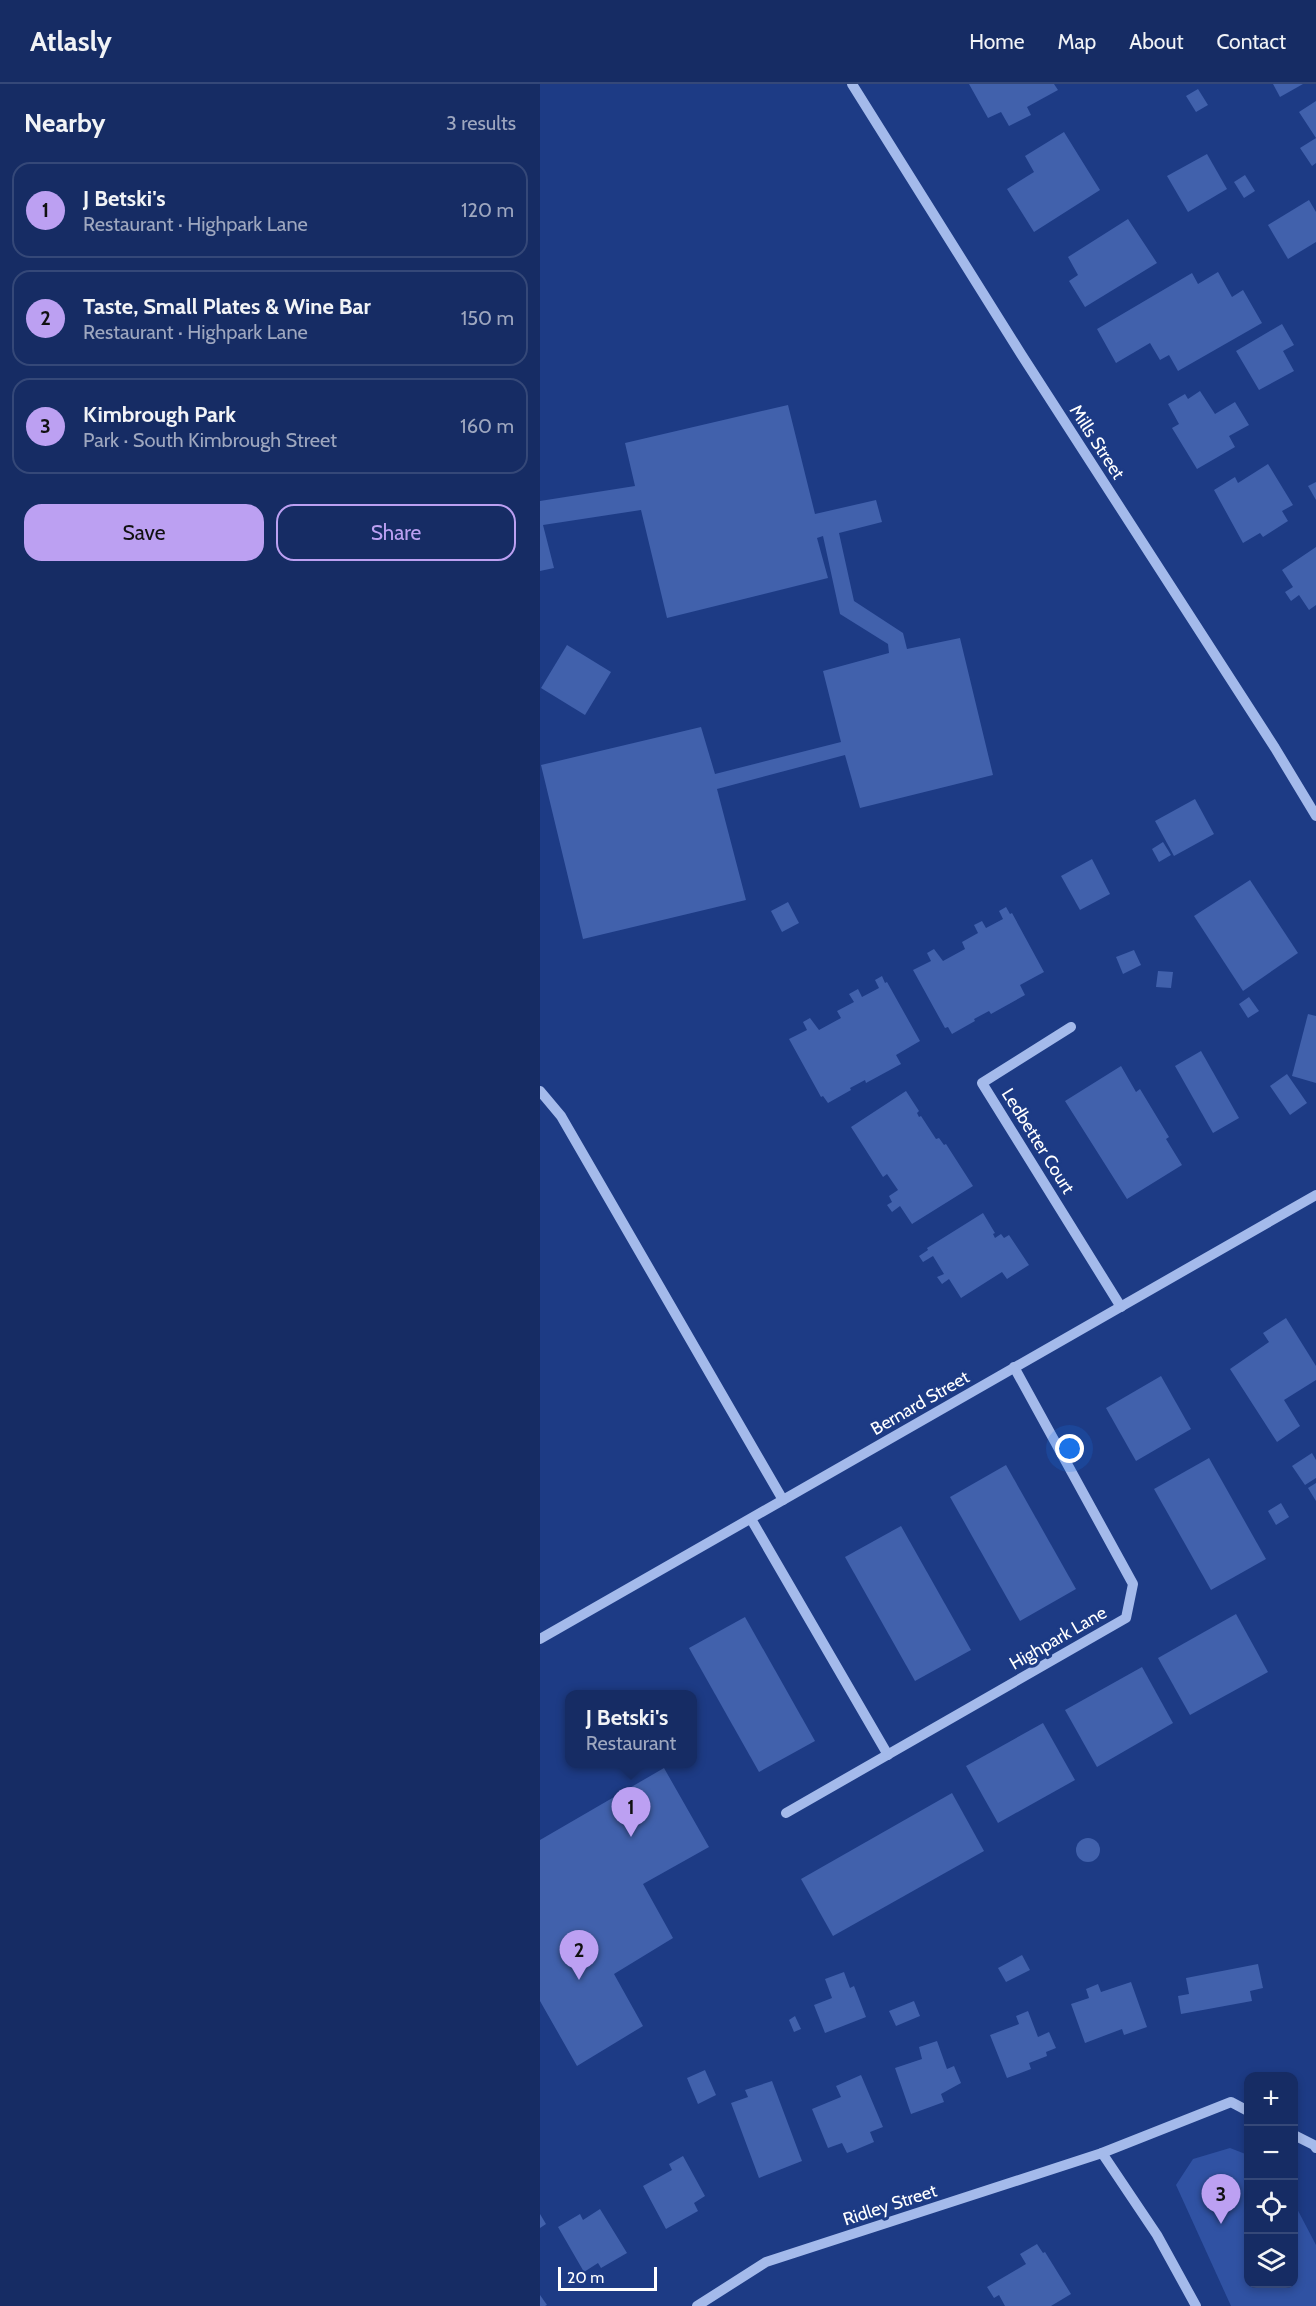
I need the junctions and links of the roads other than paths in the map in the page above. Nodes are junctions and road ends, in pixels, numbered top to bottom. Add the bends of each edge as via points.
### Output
1 (852, 84) edge
2 (1316, 816) edge
3 (1071, 1027) dead end
4 (540, 1091) edge
5 (1316, 1195) edge
6 (1121, 1306) junction
7 (1014, 1368) junction
8 (783, 1500) junction
9 (751, 1519) junction
10 (540, 1639) edge
11 (888, 1755) junction
12 (786, 1813) dead end
13 (1244, 2109) edge
14 (1298, 2137) edge
15 (1316, 2148) edge
16 (1102, 2153) junction
17 (697, 2306) edge
18 (1196, 2306) edge

1 - 2 street, Mills Street
3 - 6 street, Ledbetter Court via 982,1083
4 - 8 street via 561,1116
5 - 6 street, Bernard Street
6 - 7 street, Bernard Street
7 - 8 street, Bernard Street
7 - 11 street, Highpark Lane via 1133,1584 1126,1618
8 - 9 street, Bernard Street
9 - 10 street, Bernard Street
9 - 11 street
11 - 12 street, Highpark Lane
13 - 16 street, Ridley Street via 1231,2102
14 - 15 street
16 - 17 street, Ridley Street via 766,2262
16 - 18 street via 1157,2235

